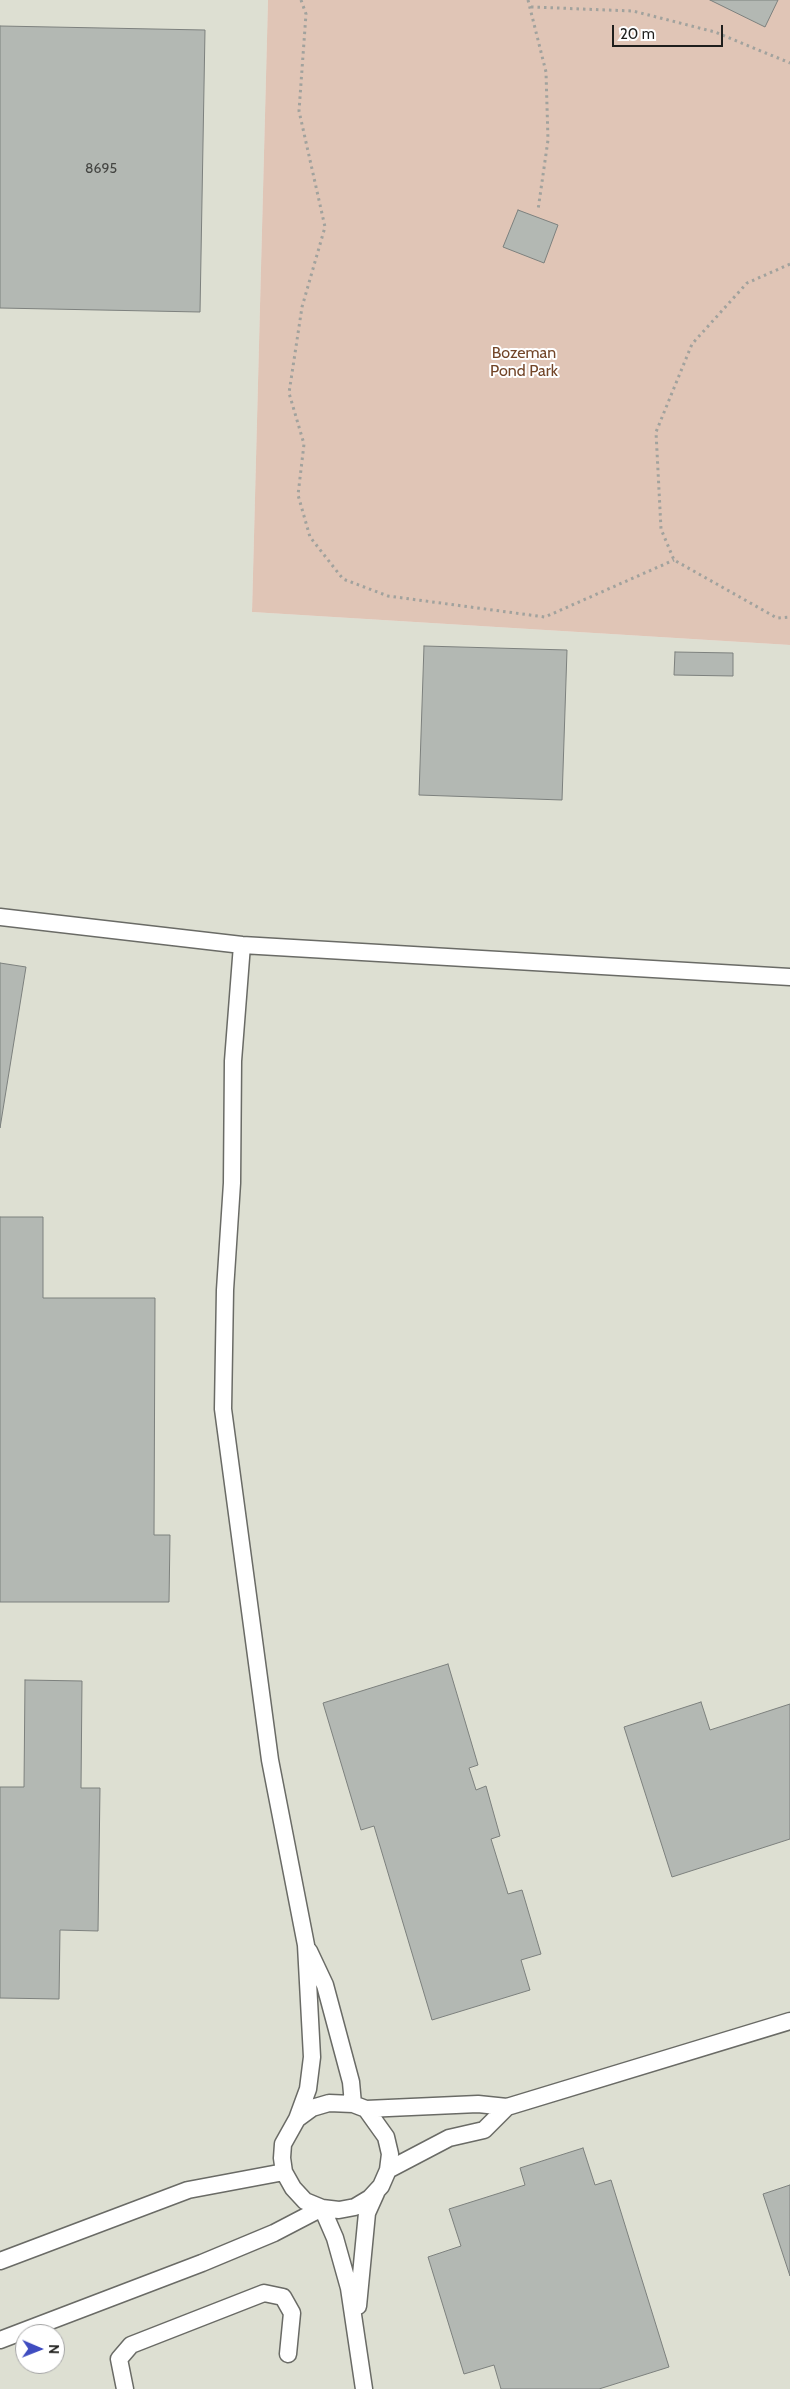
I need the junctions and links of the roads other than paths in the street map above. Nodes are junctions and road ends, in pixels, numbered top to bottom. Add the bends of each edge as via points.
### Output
1 (0, 917) edge
2 (242, 945) junction
3 (790, 977) edge
4 (306, 1945) junction
5 (790, 2021) edge
6 (360, 2107) junction
7 (507, 2108) junction
8 (297, 2119) junction
9 (388, 2170) junction
10 (284, 2172) junction
11 (381, 2186) junction
12 (322, 2208) junction
13 (0, 2261) edge
14 (356, 2328) junction
15 (0, 2340) edge
16 (288, 2354) dead end
17 (125, 2389) edge
18 (364, 2389) edge

1 - 2 lane
2 - 3 lane
2 - 4 lane via 233,1061 232,1183 225,1290 223,1409 270,1760
4 - 6 lane via 325,1984
4 - 8 lane via 312,2057 308,2089
5 - 7 lane
6 - 7 lane via 478,2104
6 - 8 lane via 329,2103 312,2108
6 - 9 lane via 386,2137 390,2154
7 - 9 lane via 484,2130 449,2138
8 - 10 lane via 284,2144
9 - 11 lane
10 - 12 lane via 305,2201
10 - 13 lane via 188,2190
11 - 12 lane via 355,2207 339,2210
11 - 14 lane via 367,2213
12 - 14 lane via 335,2238
12 - 15 lane via 274,2233 202,2263
14 - 18 lane
16 - 17 lane via 292,2313 283,2298 264,2293 131,2345 119,2359

